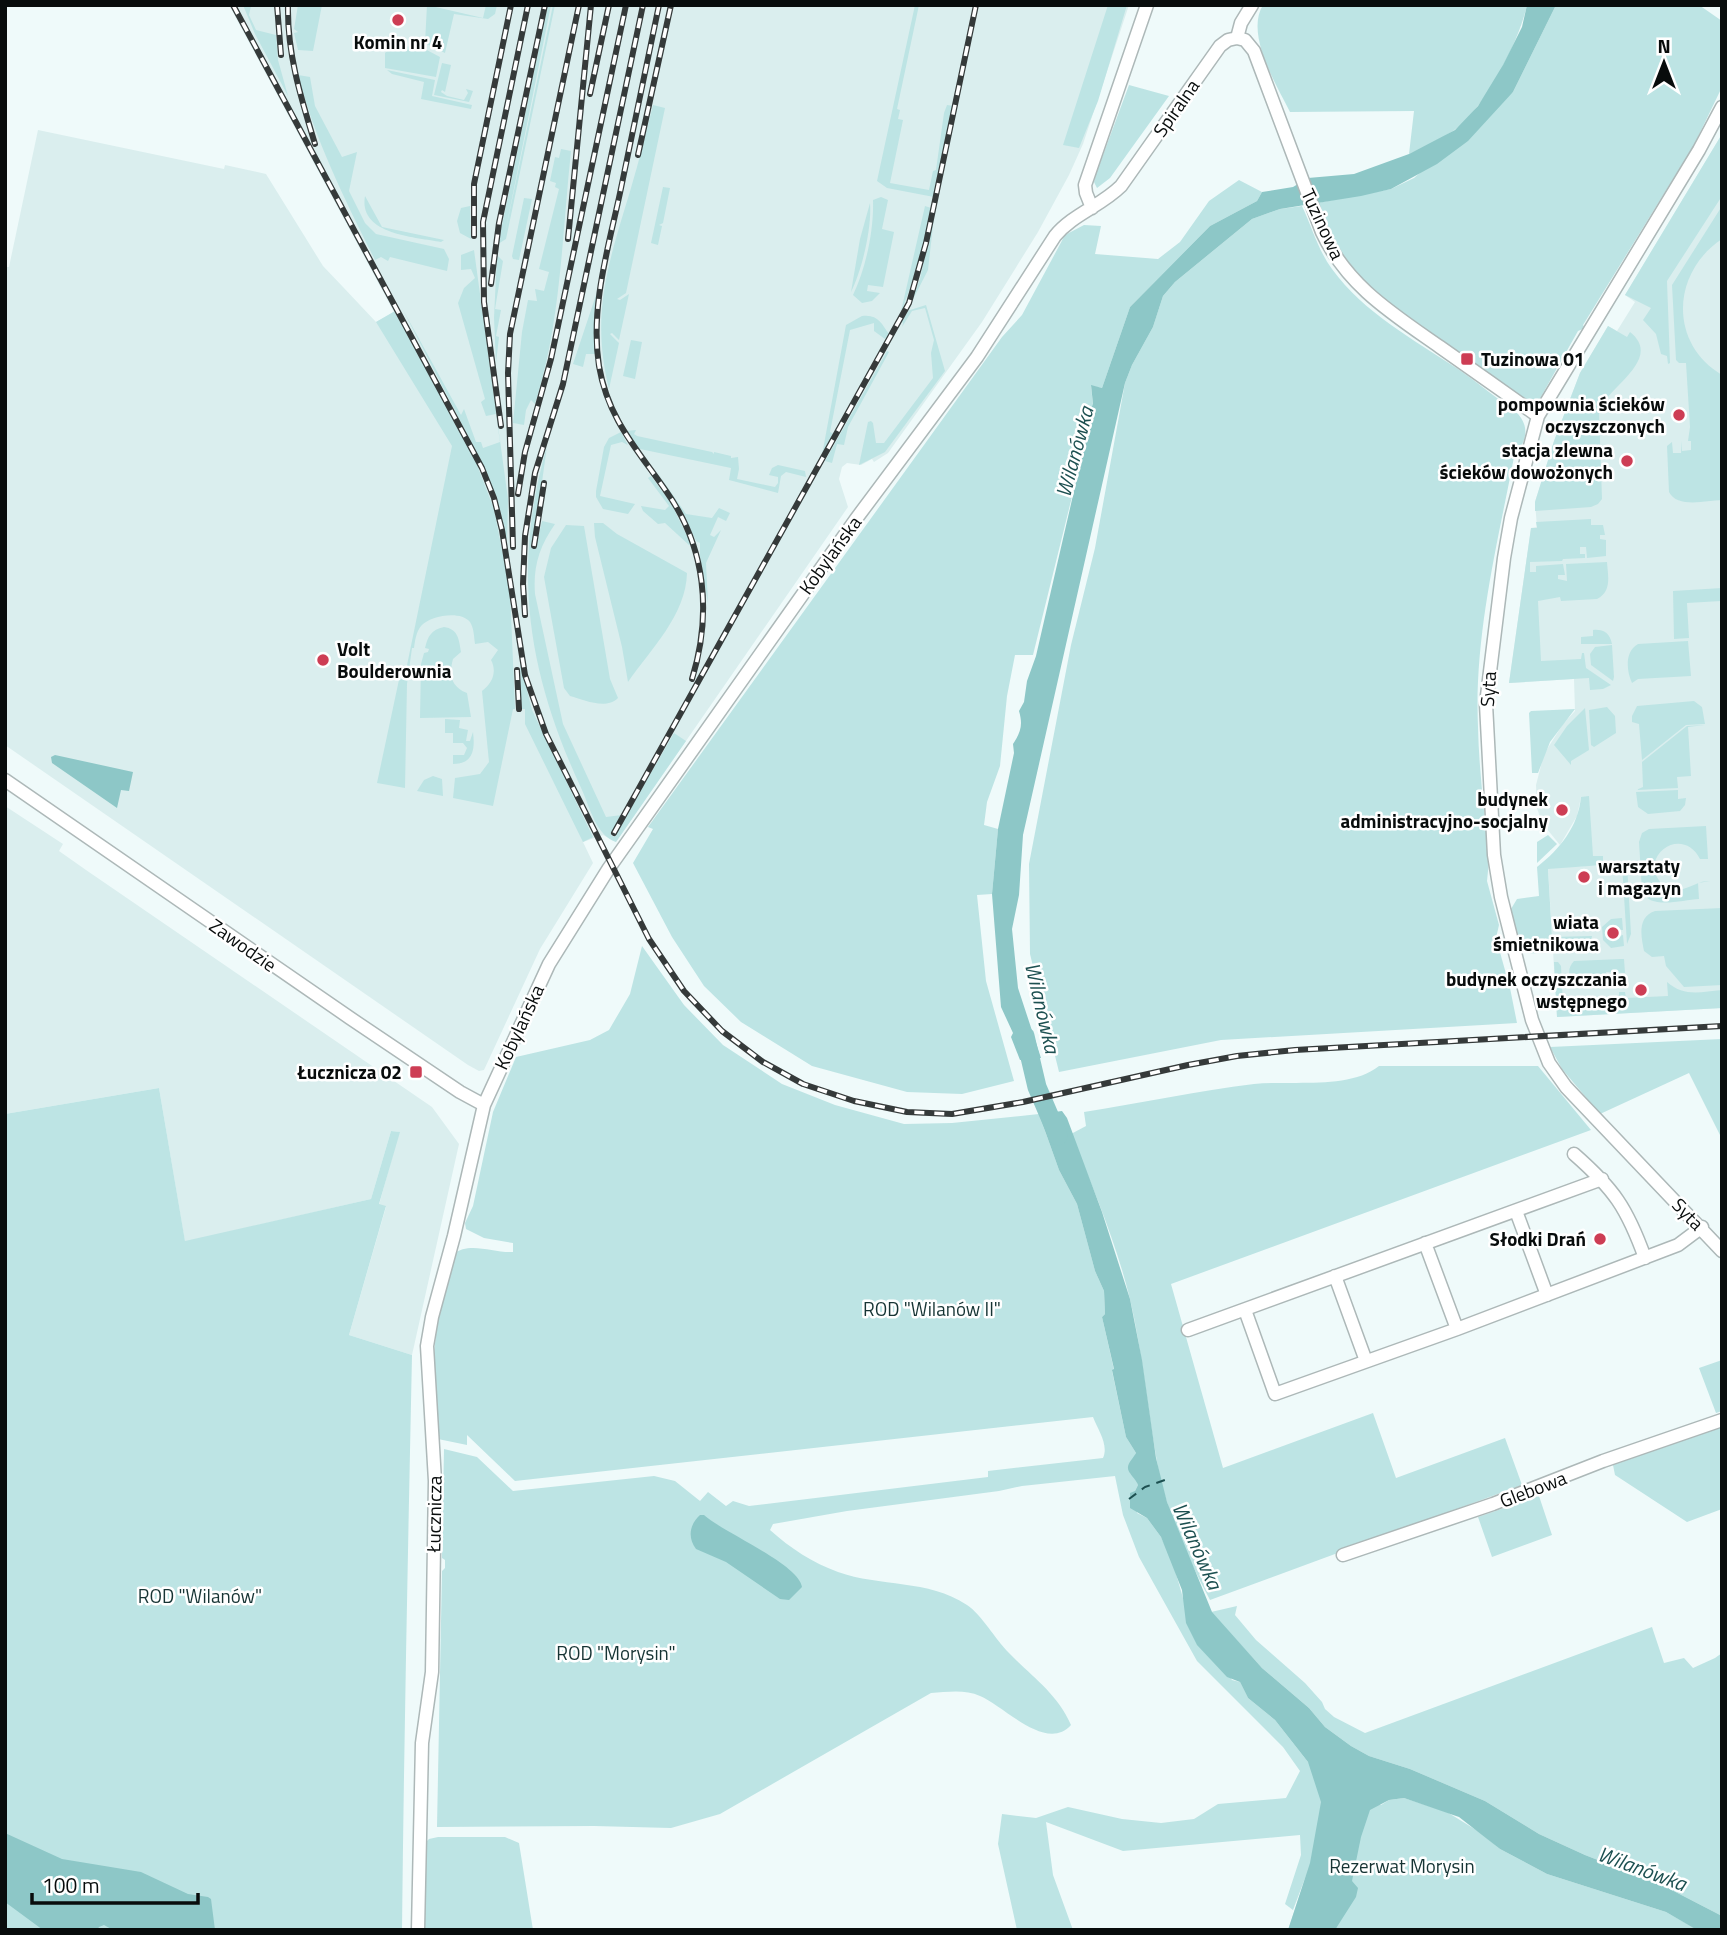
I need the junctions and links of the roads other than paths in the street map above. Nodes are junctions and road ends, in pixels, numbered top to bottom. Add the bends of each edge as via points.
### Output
1 (1147, 5) edge
2 (1252, 5) edge
3 (1237, 38) junction
4 (1722, 107) edge
5 (1092, 208) junction
6 (1538, 416) junction
7 (5, 780) edge
8 (485, 1105) junction
9 (1574, 1154) dead end
10 (1602, 1179) junction
11 (1516, 1210) junction
12 (1702, 1227) junction
13 (1426, 1243) junction
14 (1722, 1251) edge
15 (1645, 1258) junction
16 (1335, 1276) junction
17 (1547, 1295) junction
18 (1245, 1310) junction
19 (1457, 1329) junction
20 (1188, 1330) dead end
21 (1366, 1361) junction
22 (1722, 1420) edge
23 (1343, 1555) dead end
24 (418, 1930) edge

1 - 5 street via 1085,185
2 - 3 street, Spiralna
3 - 5 street, Spiralna via 1220,46 1121,186
3 - 6 street, Tuzinowa via 1254,51 1333,253 1364,292
4 - 6 street, Syta
5 - 8 street, Kobylańska via 1055,236 977,357 856,519 609,868 549,964
6 - 12 street, Syta via 1511,518 1488,678 1497,876 1532,1020 1549,1063 1566,1087
7 - 8 street, Zawodzie via 369,1031
8 - 24 street, Łucznicza via 427,1346 435,1481 432,1660 422,1743
9 - 10 street
10 - 11 street
10 - 15 street via 1626,1210
11 - 13 street
11 - 17 street
12 - 14 street, Syta
12 - 15 street via 1678,1245
13 - 16 street
13 - 19 street
15 - 17 street
16 - 18 street
16 - 21 street
17 - 19 street
18 - 20 street
18 - 21 street via 1275,1394
19 - 21 street
22 - 23 street, Glebowa

